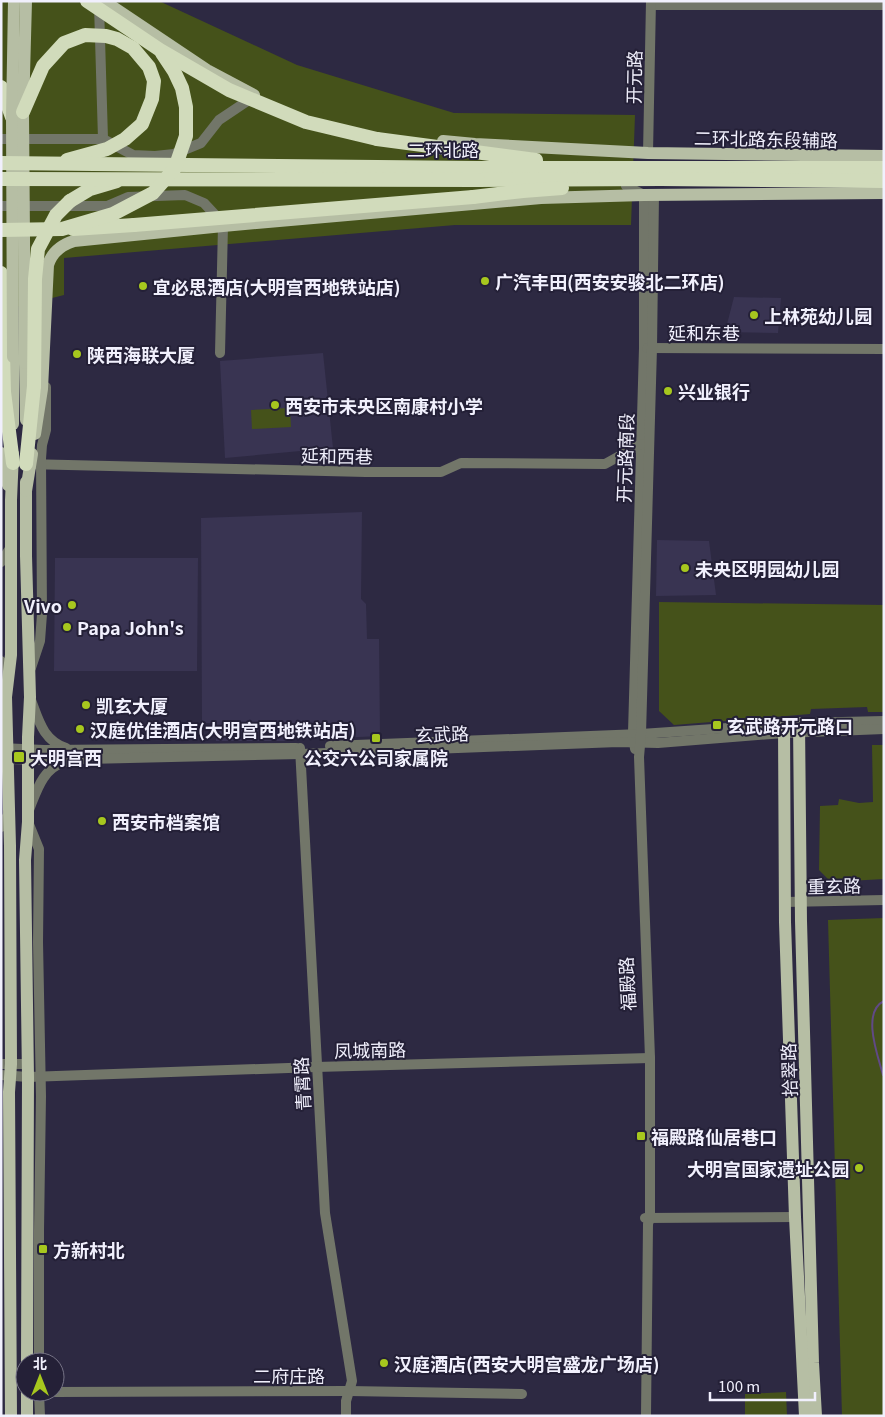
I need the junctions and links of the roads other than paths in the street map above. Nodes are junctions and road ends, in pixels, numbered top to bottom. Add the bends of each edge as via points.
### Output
1 (14, 1) edge
2 (26, 1) edge
3 (87, 1) edge
4 (98, 1) edge
5 (104, 1) edge
6 (651, 3) edge
7 (884, 5) edge
8 (160, 50) junction
9 (1, 87) edge
10 (256, 95) junction
11 (18, 114) junction
12 (1, 138) edge
13 (102, 138) junction
14 (648, 153) junction
15 (884, 156) edge
16 (1, 163) edge
17 (47, 164) junction
18 (591, 168) junction
19 (884, 168) edge
20 (478, 174) junction
21 (126, 178) junction
22 (1, 179) edge
23 (661, 179) junction
24 (884, 181) edge
25 (626, 186) junction
26 (884, 193) edge
27 (649, 195) junction
28 (1, 206) edge
29 (223, 226) junction
30 (62, 229) junction
31 (1, 230) edge
32 (1, 273) edge
33 (648, 348) junction
34 (884, 349) edge
35 (220, 353) dead end
36 (641, 444) junction
37 (1, 453) edge
38 (28, 464) junction
39 (8, 498) edge
40 (11, 547) junction
41 (26, 556) junction
42 (1, 562) edge
43 (41, 579) junction
44 (1, 661) edge
45 (30, 671) junction
46 (7, 682) junction
47 (6, 697) junction
48 (30, 697) junction
49 (1, 710) edge
50 (884, 721) edge
51 (799, 727) junction
52 (784, 728) junction
53 (884, 729) edge
54 (637, 738) junction
55 (300, 751) junction
56 (5, 753) edge
57 (80, 754) junction
58 (28, 755) junction
59 (1, 787) edge
60 (9, 808) junction
61 (28, 817) junction
62 (1, 827) edge
63 (884, 900) edge
64 (785, 902) junction
65 (800, 902) junction
66 (648, 1059) junction
67 (28, 1064) junction
68 (316, 1067) junction
69 (6, 1069) edge
70 (28, 1077) junction
71 (41, 1077) junction
72 (795, 1217) junction
73 (648, 1220) junction
74 (27, 1352) edge
75 (39, 1352) edge
76 (6, 1381) edge
77 (349, 1391) junction
78 (65, 1392) edge
79 (522, 1394) dead end
80 (26, 1402) edge
81 (40, 1402) edge
82 (10, 1416) edge
83 (27, 1416) edge
84 (40, 1416) edge
85 (346, 1416) edge
86 (646, 1416) edge
87 (805, 1416) edge
88 (816, 1416) edge

1 - 11 main road, bridge
2 - 11 main road, bridge
3 - 8 highway, bridge
4 - 13 street
5 - 10 main road, 二环北路东段辅路 via 207,70
6 - 7 street
6 - 14 street, 开元路
8 - 18 highway, bridge via 229,90 306,122 377,140
8 - 30 highway, bridge via 182,88 186,107 186,136 176,168 153,193 113,214
9 - 11 highway
10 - 13 street via 219,120 201,143 174,154 133,155
10 - 14 main road, 二环北路东段辅路 via 295,112 389,136
11 - 17 highway, bridge via 43,66 64,43 85,35 117,39 134,48 149,67 154,81 152,99 142,124 125,140 106,150
11 - 38 main road, bridge via 19,360
12 - 13 street
14 - 15 main road, 二环北路东段辅路
16 - 17 highway, 二环北路, bridge
17 - 20 highway, 二环北路, bridge
18 - 19 highway, 二环北路
18 - 20 highway, 二环北路
20 - 21 highway, 二环北路, bridge
20 - 23 highway, 二环北路
21 - 22 highway, 二环北路, bridge
21 - 38 highway, bridge via 90,189 70,201 56,215 38,248
23 - 24 highway, 二环北路
23 - 25 highway
25 - 27 street
25 - 30 highway, bridge via 522,191
26 - 27 main road
27 - 29 main road via 541,198
27 - 33 street, 开元路南段
28 - 29 street via 107,206 128,197 184,195 204,203
29 - 35 street
29 - 38 main road via 74,241 52,255 48,265 42,388
30 - 31 highway, bridge
32 - 38 highway via 4,392
33 - 34 street, 延和东巷
33 - 36 street, 开元路南段
33 - 54 street, 开元路南段
36 - 38 street, 延和西巷 via 605,464 461,463 441,472
36 - 54 street, 开元路南段
37 - 39 main road
38 - 39 main road
38 - 41 main road
38 - 43 street
39 - 40 main road
40 - 42 street
40 - 46 main road via 11,655
41 - 43 street
41 - 45 main road
43 - 45 street via 40,641
44 - 46 street
45 - 48 main road
46 - 47 main road
47 - 49 street
47 - 56 main road
48 - 57 street via 45,734 58,745
48 - 58 main road
50 - 51 street, 玄武路
51 - 52 street, 玄武路
51 - 53 street, 玄武路
51 - 65 main road, 拾翠路
52 - 54 street, 玄武路
52 - 64 main road, 拾翠路
54 - 55 street, 玄武路
54 - 66 street, 福殿路
55 - 57 street, 玄武路
55 - 68 street, 青霄路
56 - 58 street, 玄武路
56 - 60 main road
57 - 58 street, 玄武路
57 - 61 street via 46,774
58 - 61 main road
59 - 60 street
60 - 62 street
60 - 69 main road
61 - 67 main road
61 - 71 street via 39,849
63 - 65 street, 重玄路
64 - 65 street, 重玄路
64 - 72 main road, 拾翠路
65 - 88 main road, 拾翠路
66 - 68 street, 凤城南路
66 - 73 street, 福殿路
67 - 69 street
67 - 70 main road
68 - 71 street, 凤城南路
68 - 77 street, 青霄路 via 325,1213 352,1381
69 - 70 street, 凤城南路
69 - 76 main road via 9,1102
70 - 71 street, 凤城南路
70 - 74 main road
71 - 75 street
72 - 73 street
72 - 87 main road, 拾翠路
73 - 86 street, 福殿路
76 - 82 main road
77 - 78 street, 二府庄路
77 - 79 street, 二府庄路
77 - 85 street, 青霄路
80 - 83 main road
81 - 84 street

